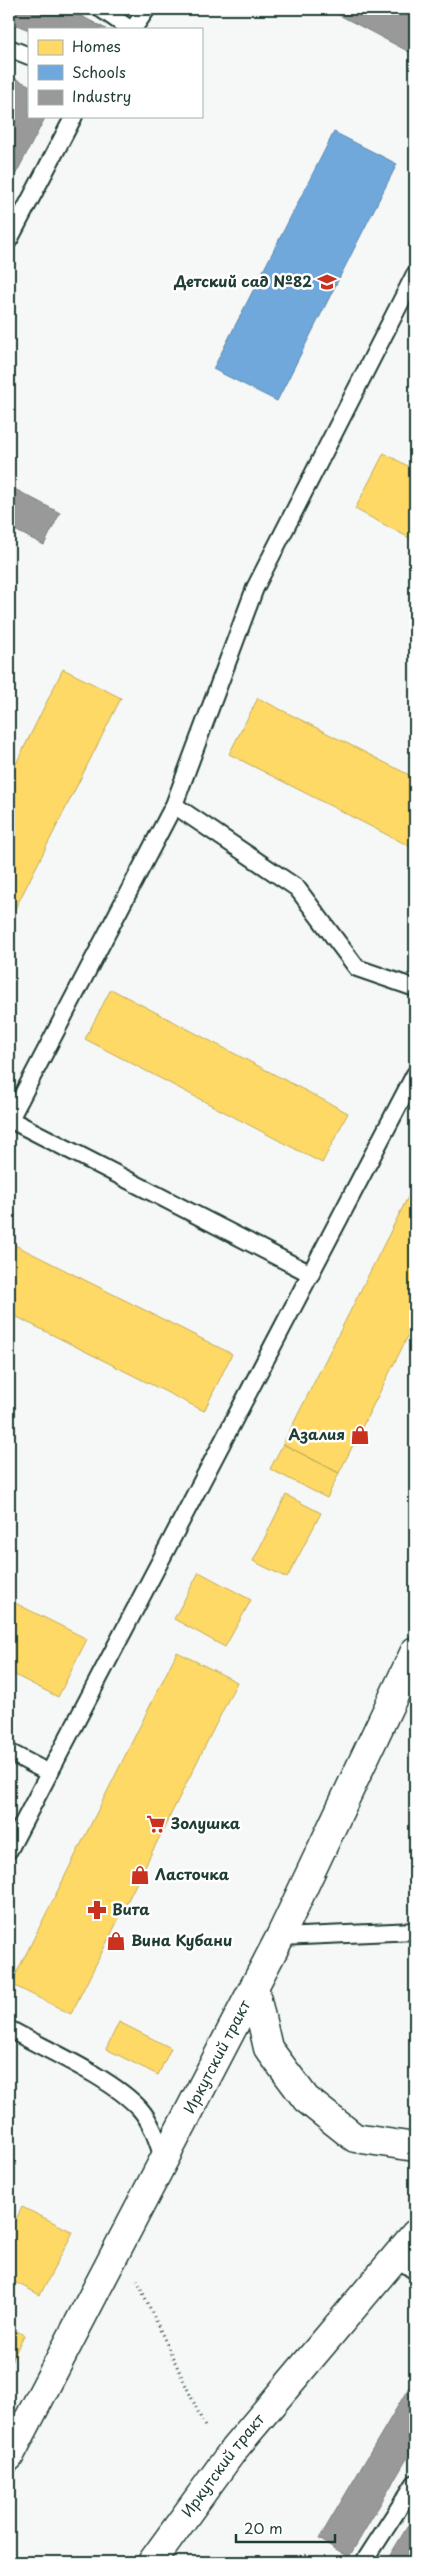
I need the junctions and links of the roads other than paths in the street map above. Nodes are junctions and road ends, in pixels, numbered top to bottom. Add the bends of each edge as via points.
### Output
1 (101, 9) edge
2 (146, 9) edge
3 (130, 28) edge
4 (133, 28) edge
5 (9, 48) edge
6 (28, 56) edge
7 (73, 118) edge
8 (14, 214) edge
9 (9, 240) edge
10 (415, 274) edge
11 (174, 805) junction
12 (415, 988) edge
13 (415, 1074) edge
14 (9, 1120) edge
15 (311, 1274) junction
16 (415, 1651) edge
17 (409, 1676) edge
18 (9, 1752) edge
19 (49, 1773) junction
20 (9, 1850) edge
21 (415, 1931) edge
22 (280, 1937) junction
23 (254, 1988) junction
24 (9, 2029) edge
25 (415, 2147) edge
26 (164, 2161) junction
27 (415, 2234) edge
28 (405, 2264) edge
29 (9, 2457) edge
30 (415, 2483) edge
31 (152, 2562) edge
32 (364, 2562) edge

1 - 3 lane
2 - 4 lane
5 - 6 lane
7 - 8 lane
8 - 9 lane
10 - 11 lane via 255,588
11 - 12 lane via 297,888 357,968
11 - 14 lane
13 - 15 lane
14 - 15 lane
15 - 19 lane
16 - 17 main road, Иркутский тракт
17 - 22 main road, Иркутский тракт
18 - 19 lane
19 - 20 lane
21 - 22 lane
22 - 23 main road, Иркутский тракт
23 - 25 main road via 268,2048 306,2099 355,2138
23 - 26 main road, Иркутский тракт
24 - 26 lane via 120,2090 141,2110 153,2129
26 - 29 main road, Иркутский тракт
27 - 28 main road, Иркутский тракт
28 - 31 main road, Иркутский тракт via 234,2449
30 - 32 lane

